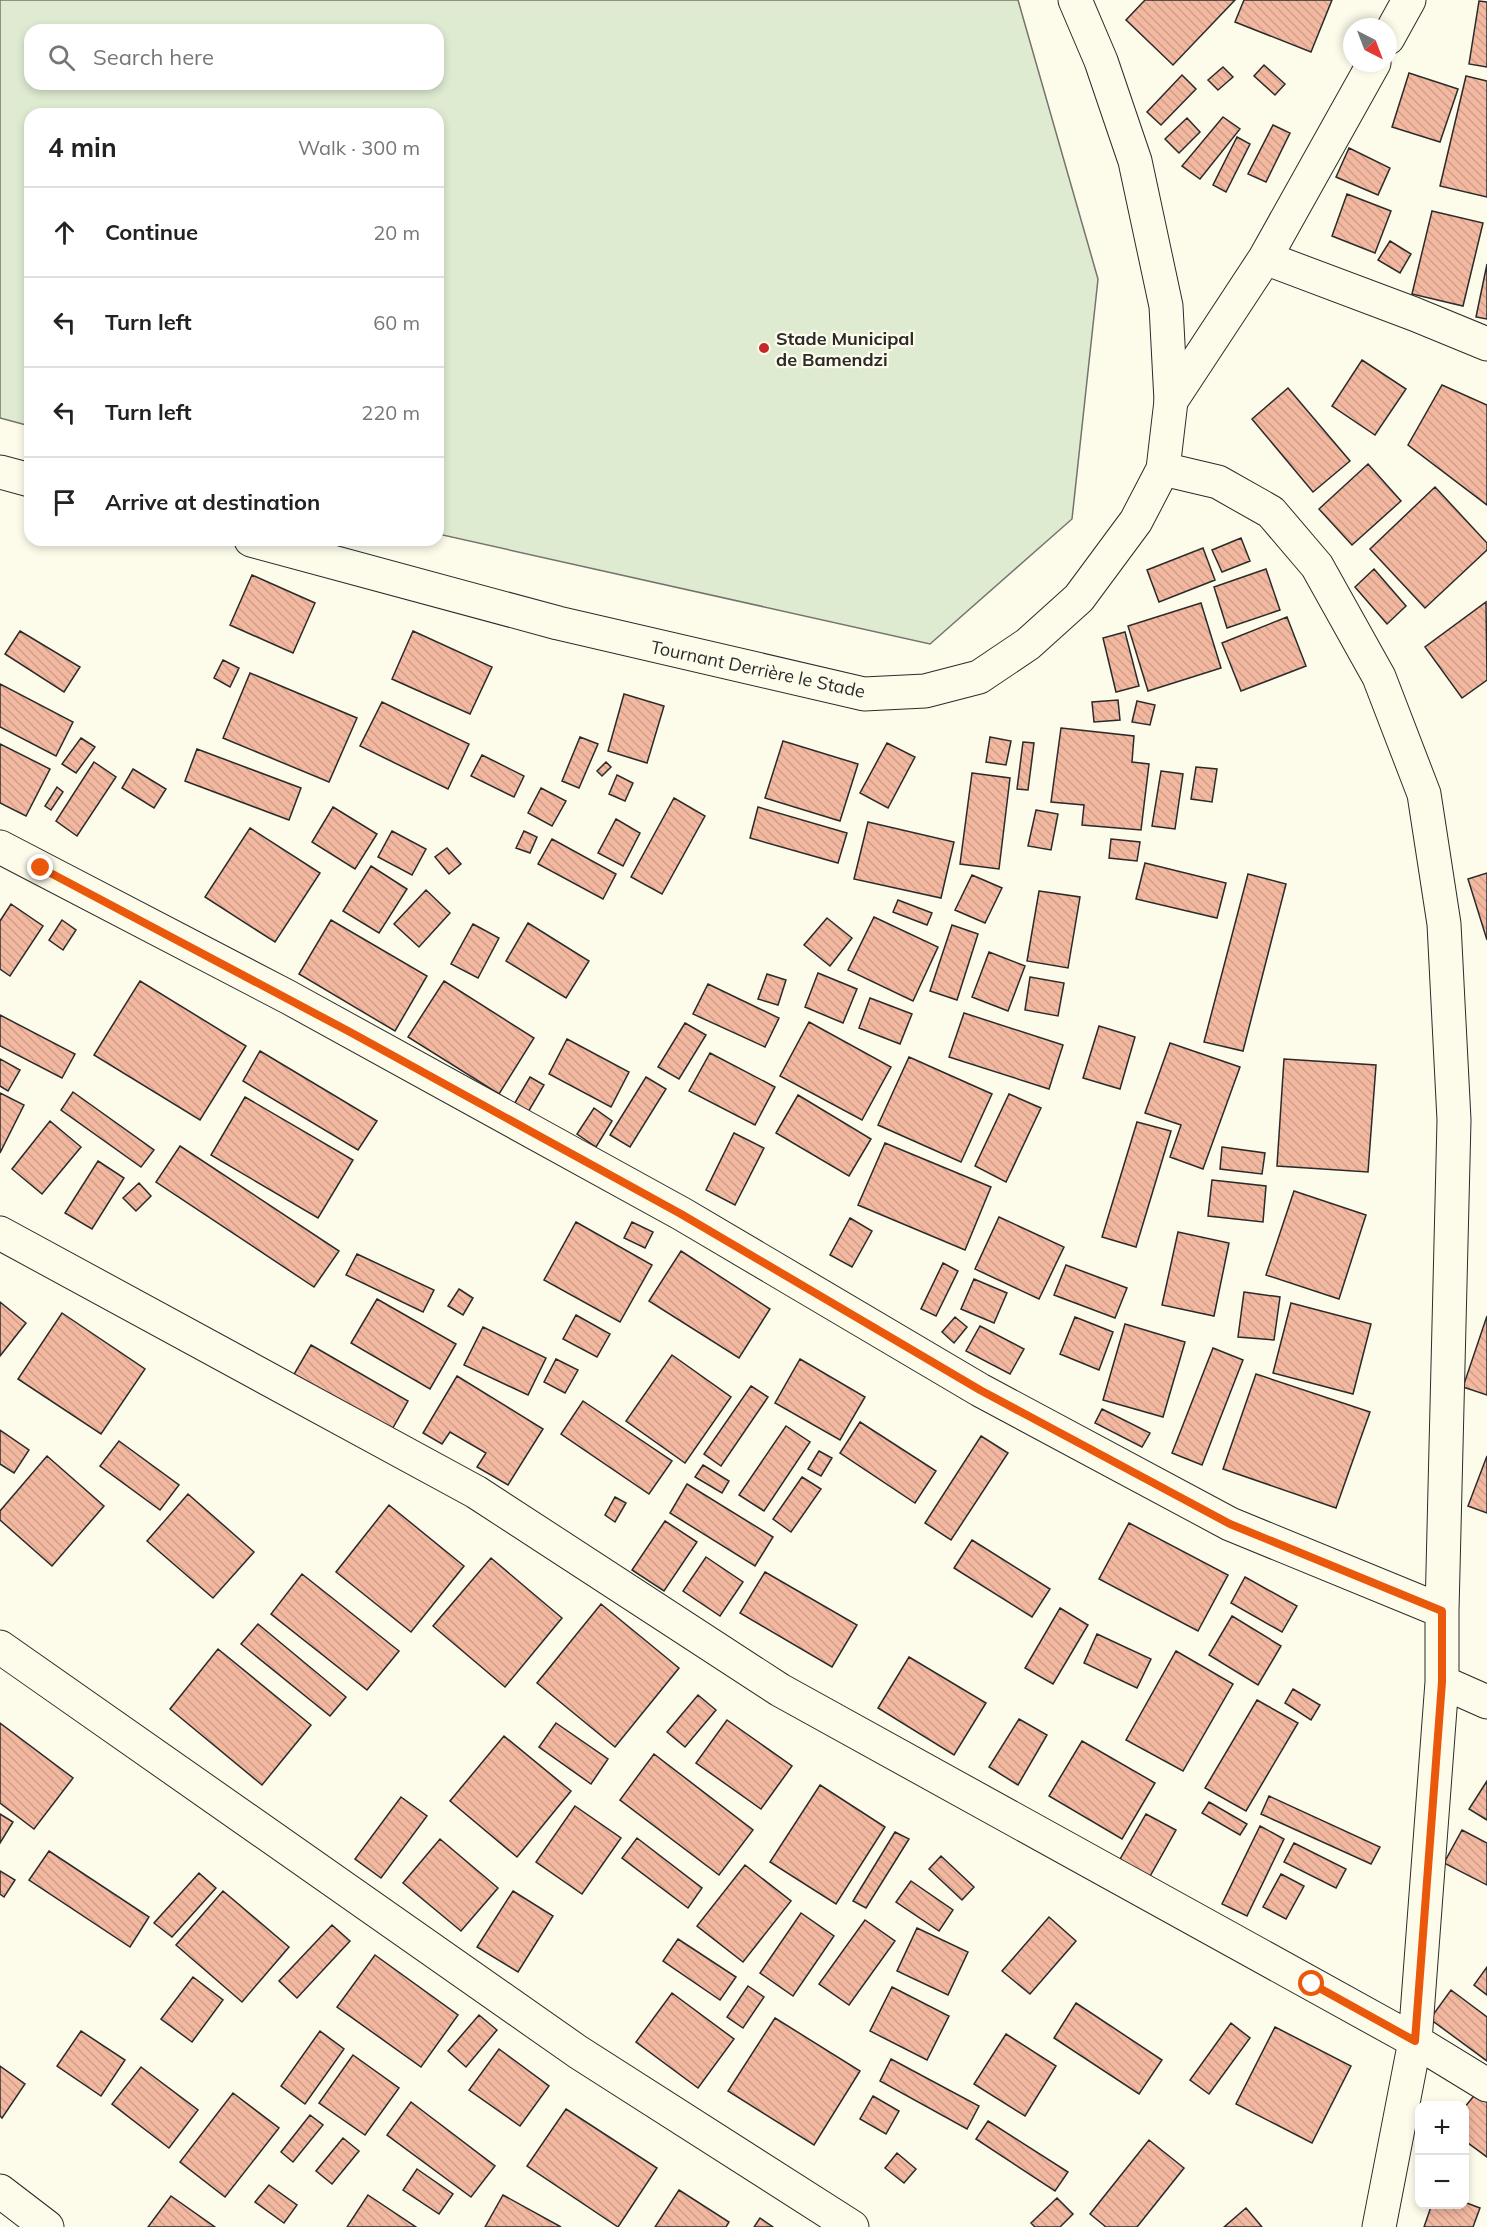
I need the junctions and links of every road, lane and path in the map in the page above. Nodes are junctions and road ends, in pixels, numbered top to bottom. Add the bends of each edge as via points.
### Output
1 (1075, 0) edge
2 (1409, 0) edge
3 (1397, 22) edge
4 (1369, 72) edge
5 (1265, 258) junction
6 (1487, 344) edge
7 (1171, 401) junction
8 (1163, 469) junction
9 (0, 472) edge
10 (24, 478) edge
11 (273, 546) edge
12 (0, 847) edge
13 (0, 1233) edge
14 (1442, 1611) junction
15 (0, 1647) edge
16 (1442, 1682) junction
17 (1487, 1702) edge
18 (1415, 2041) junction
19 (1487, 2085) edge
20 (0, 2191) edge
21 (47, 2227) edge
22 (852, 2227) edge
23 (1379, 2227) edge

1 - 7 street, Tournant Derrière le Stade via 1101,61 1135,161 1166,306
2 - 3 street
4 - 5 street
5 - 6 street
5 - 7 street
7 - 8 street, Tournant Derrière le Stade
8 - 11 street, Tournant Derrière le Stade via 1136,521 1079,598 1028,644 980,677 925,691 864,694 744,668 558,623
8 - 14 street via 1218,482 1271,512 1317,566 1379,677 1425,794 1444,924 1454,1120
9 - 10 street
12 - 14 street via 350,1032 681,1214 980,1390 1220,1519
13 - 18 street via 476,1492 780,1690
14 - 16 street
15 - 22 street via 578,2052
16 - 17 street
16 - 18 street
18 - 19 street
18 - 23 street
20 - 21 street

